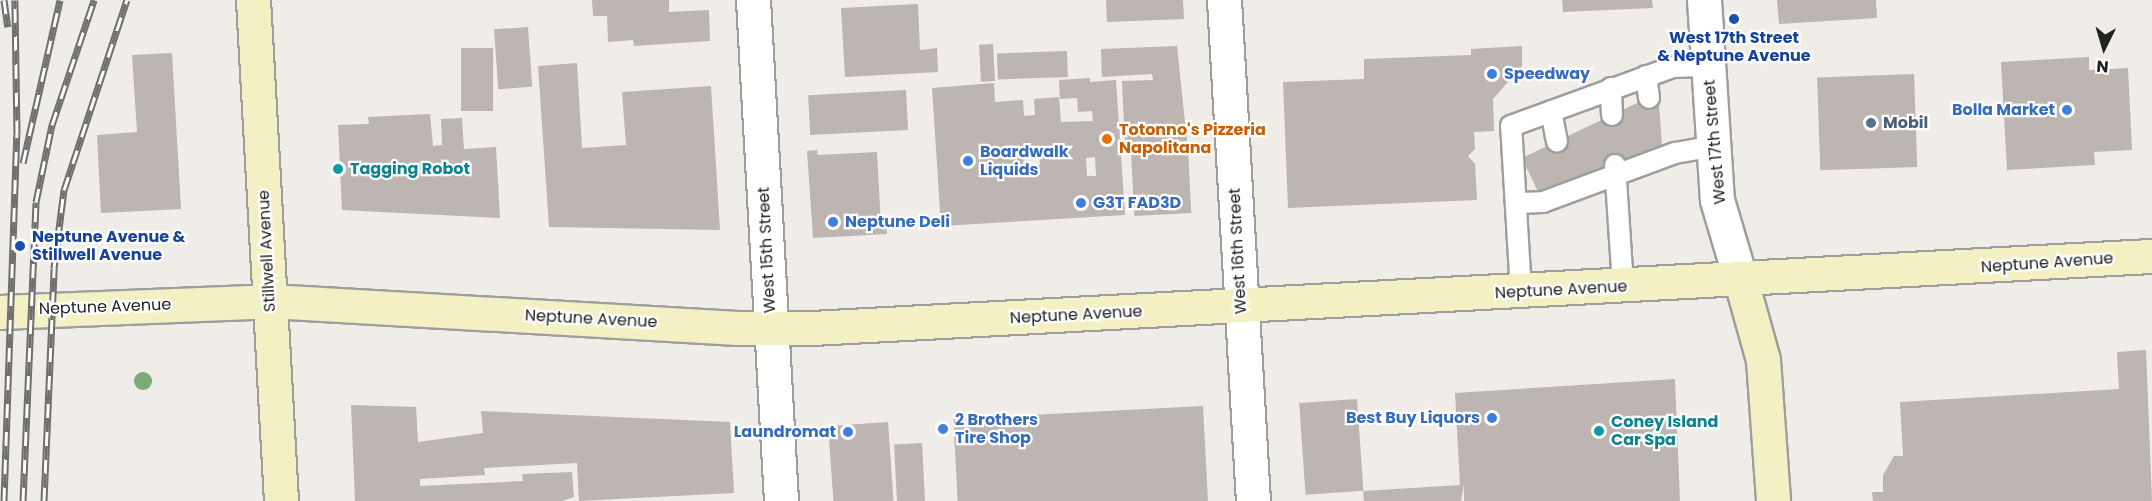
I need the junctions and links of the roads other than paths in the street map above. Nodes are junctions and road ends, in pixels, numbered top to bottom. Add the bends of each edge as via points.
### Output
1 (254, 0) edge
2 (753, 0) edge
3 (1224, 0) edge
4 (1704, 0) edge
5 (1708, 66) junction
6 (1646, 76) junction
7 (1611, 88) junction
8 (1649, 98) dead end
9 (1551, 111) junction
10 (1612, 115) dead end
11 (1557, 141) dead end
12 (1714, 146) junction
13 (1616, 170) junction
14 (1518, 203) junction
15 (2152, 256) edge
16 (1741, 280) junction
17 (1623, 286) junction
18 (1521, 292) junction
19 (270, 301) junction
20 (1241, 306) junction
21 (0, 312) edge
22 (771, 328) junction
23 (281, 501) edge
24 (781, 501) edge
25 (1253, 501) edge
26 (1773, 501) edge

1 - 19 main road, Stillwell Avenue
2 - 22 street, West 15th Street
3 - 20 street, West 16th Street
4 - 5 street, West 17th Street
5 - 6 lane via 1673,67
5 - 12 street, West 17th Street
6 - 7 lane
6 - 8 lane
7 - 9 lane
7 - 10 lane
9 - 11 lane
9 - 14 lane via 1511,126
12 - 13 lane via 1655,154
12 - 16 street, West 17th Street via 1717,200
13 - 14 lane via 1543,202
13 - 17 lane
14 - 18 lane
15 - 16 main road, Neptune Avenue
16 - 17 main road, Neptune Avenue
16 - 26 main road via 1763,360
17 - 18 main road, Neptune Avenue
18 - 20 main road, Neptune Avenue
19 - 21 main road, Neptune Avenue
19 - 22 main road, Neptune Avenue
19 - 23 main road, Stillwell Avenue
20 - 22 main road, Neptune Avenue
20 - 25 street, West 16th Street
22 - 24 street, West 15th Street

